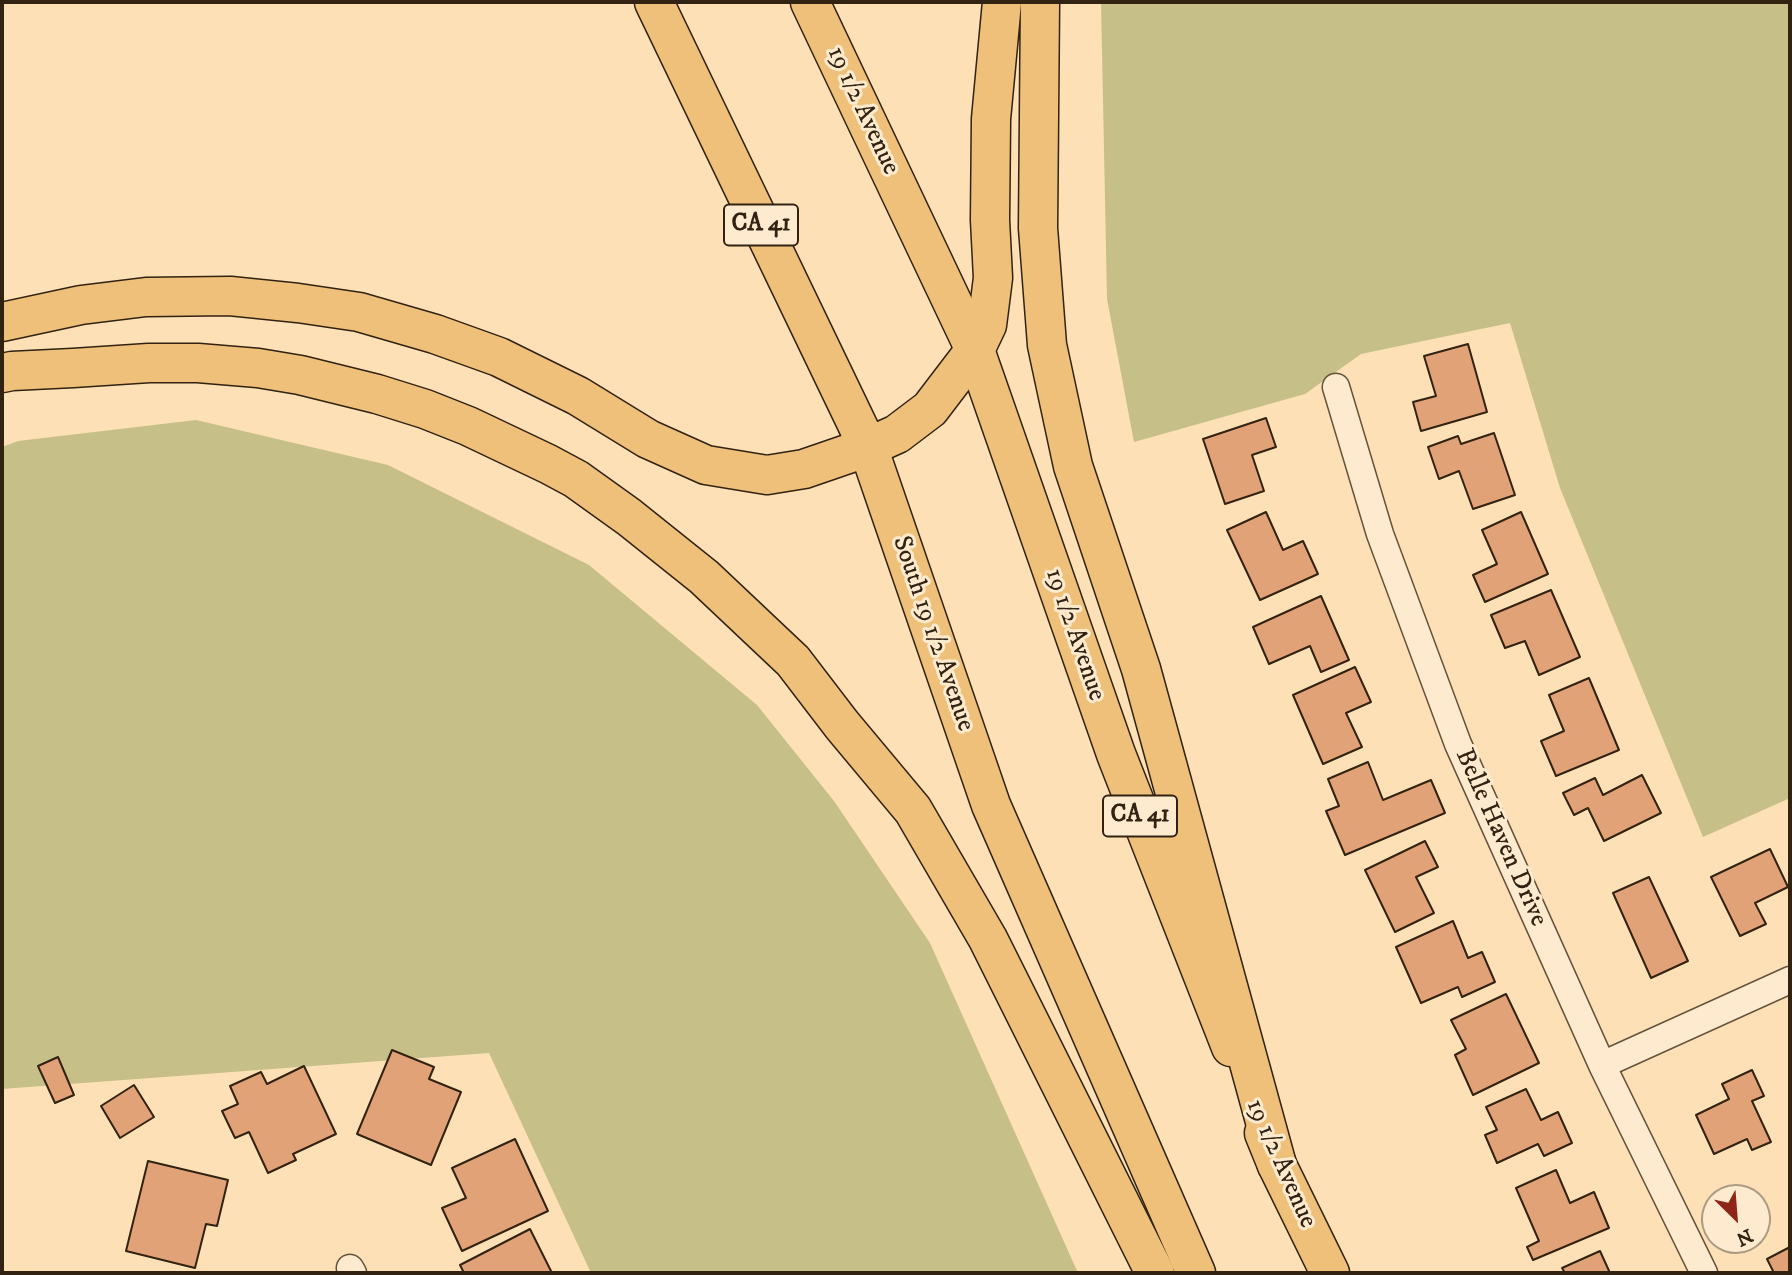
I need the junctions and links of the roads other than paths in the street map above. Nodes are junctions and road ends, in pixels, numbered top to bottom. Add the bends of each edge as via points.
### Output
1 (654, 2) edge
2 (810, 2) edge
3 (1002, 2) edge
4 (1040, 2) edge
5 (2, 322) edge
6 (975, 350) junction
7 (2, 373) edge
8 (1336, 387) dead end
9 (868, 447) junction
10 (1790, 980) edge
11 (1602, 1065) junction
12 (1277, 1166) junction
13 (1155, 1273) edge
14 (1196, 1273) edge
15 (1330, 1273) edge
16 (1704, 1273) edge

1 - 9 highway, South 19 1/2 Avenue / CA 41
2 - 6 highway, 19 1/2 Avenue / CA 41
3 - 6 highway via 991,119 993,278 988,326
4 - 12 highway via 1038,228 1047,345 1073,466 1141,669
5 - 9 highway via 146,297 230,296 310,304 359,312 499,357 706,466 767,475 804,469
6 - 9 highway via 930,410
6 - 12 highway, 19 1/2 Avenue / CA 41 via 1116,754
7 - 13 highway via 198,363 300,375 377,394 468,426 567,474 629,517 704,577 793,661 913,810 988,939
8 - 11 street, Belle Haven Drive via 1380,534 1458,744
9 - 14 highway, South 19 1/2 Avenue / CA 41 via 991,805
10 - 11 street
11 - 16 street, Belle Haven Drive
12 - 15 highway, 19 1/2 Avenue / CA 41

